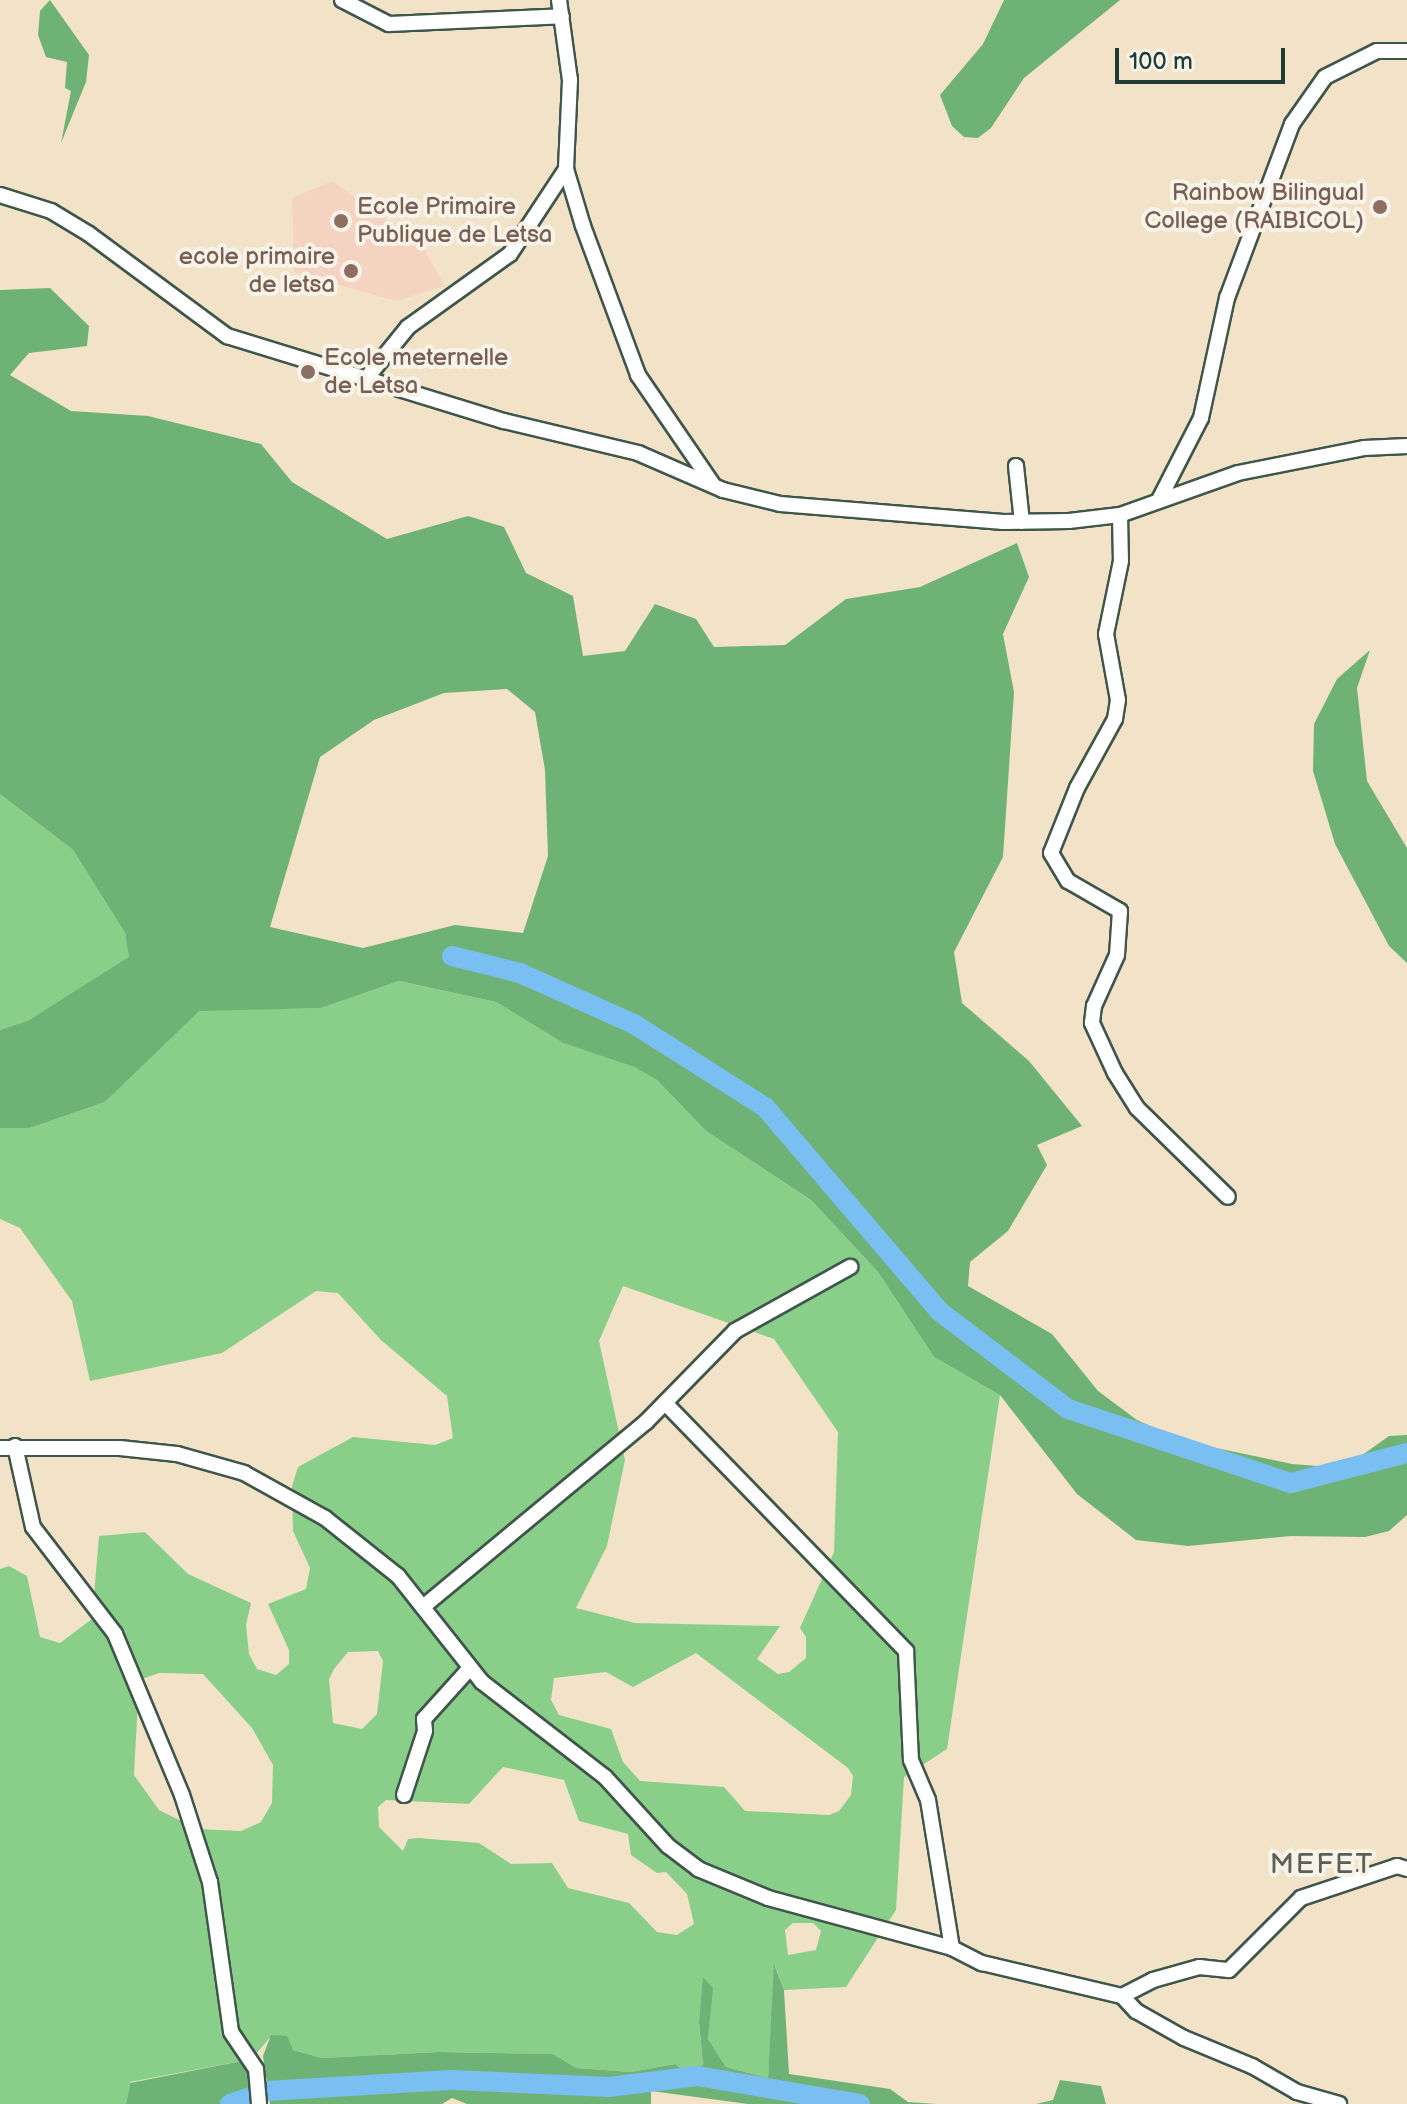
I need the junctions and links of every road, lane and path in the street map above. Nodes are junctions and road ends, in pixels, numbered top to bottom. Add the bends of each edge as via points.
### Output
1 (342, 0) edge
2 (561, 5) edge
3 (1407, 51) edge
4 (566, 169) junction
5 (0, 195) edge
6 (365, 380) junction
7 (1407, 446) edge
8 (1016, 466) dead end
9 (713, 485) junction
10 (1159, 500) junction
11 (1120, 515) junction
12 (1022, 522) junction
13 (1228, 1197) dead end
14 (850, 1267) dead end
15 (665, 1403) junction
16 (7, 1447) edge
17 (423, 1607) junction
18 (469, 1669) junction
19 (404, 1795) dead end
20 (1407, 1869) edge
21 (952, 1948) junction
22 (1122, 1996) junction
23 (259, 2104) edge
24 (1339, 2104) edge

1 - 2 street via 389,24
2 - 4 street via 570,80
3 - 10 street via 1377,51 1325,77 1292,124 1227,298 1201,418
4 - 6 street via 510,254 408,327
4 - 9 street via 617,329 638,375
5 - 6 street via 51,211 89,234 227,336
6 - 9 street via 638,453
7 - 10 street via 1364,448 1238,473
8 - 12 street
9 - 12 street via 780,504
10 - 11 street
11 - 12 street
11 - 13 street via 1121,561 1106,634 1118,700 1115,719 1077,788 1051,853 1068,881 1120,911 1117,955 1092,1023 1115,1073 1137,1108
14 - 15 street via 735,1331
15 - 17 street
15 - 21 street via 906,1651 905,1725 911,1760 928,1800
16 - 17 street via 177,1454 244,1473 325,1518 398,1576
16 - 23 street via 33,1527 115,1634 182,1795 210,1882 231,2032 256,2069
17 - 18 street
18 - 19 street via 424,1719 425,1731
18 - 21 street via 605,1777 668,1846 698,1869 768,1898
20 - 22 street via 1397,1866 1301,1898 1229,1970 1199,1967 1153,1980
21 - 22 street via 982,1963
22 - 24 street via 1136,2011 1184,2038 1252,2066 1297,2092

